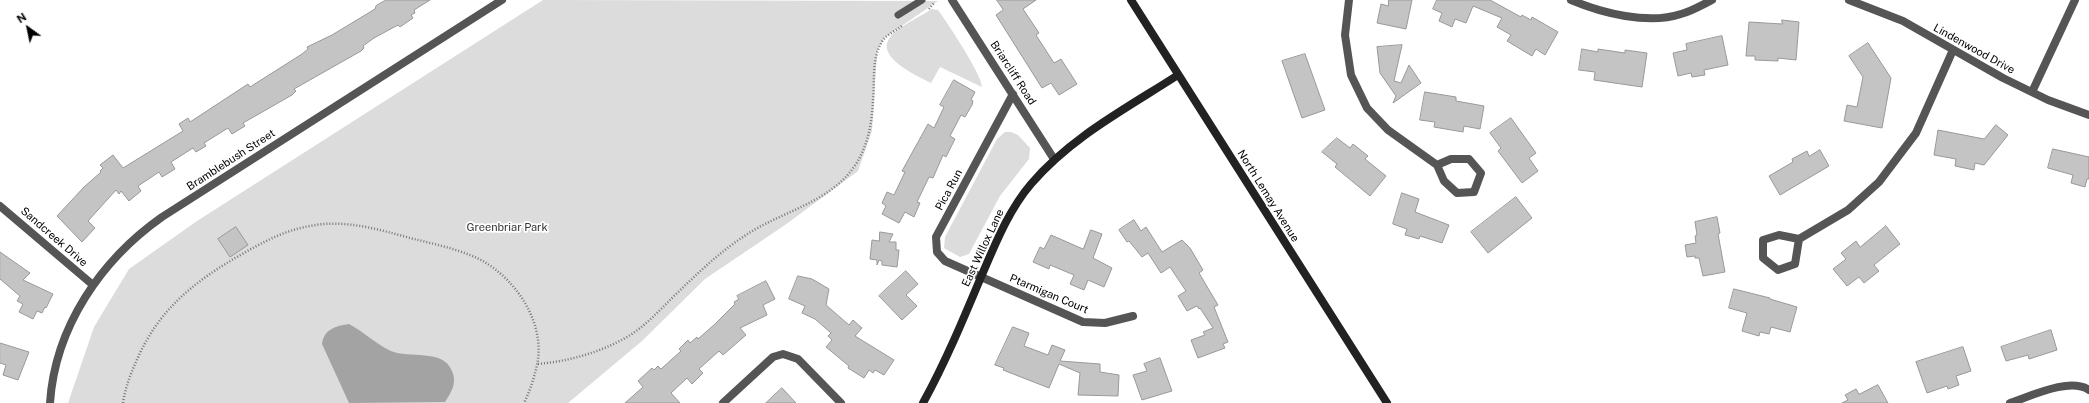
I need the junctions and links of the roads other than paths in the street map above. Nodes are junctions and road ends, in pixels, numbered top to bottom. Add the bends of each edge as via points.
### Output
1 (502, 0) edge
2 (922, 0) edge
3 (952, 0) edge
4 (1130, 0) edge
5 (1349, 0) edge
6 (1571, 0) edge
7 (1712, 0) edge
8 (1849, 0) edge
9 (2075, 0) edge
10 (898, 15) dead end
11 (1954, 50) junction
12 (1178, 75) junction
13 (2032, 92) junction
14 (1013, 94) junction
15 (2089, 115) edge
16 (1054, 159) junction
17 (1437, 165) junction
18 (0, 206) edge
19 (1799, 239) junction
20 (981, 278) junction
21 (93, 285) junction
22 (1133, 316) dead end
23 (2089, 390) edge
24 (50, 403) edge
25 (723, 403) edge
26 (841, 403) edge
27 (923, 403) edge
28 (1387, 403) edge
29 (2010, 403) edge

1 - 21 street, Bramblebush Street via 162,217 133,239
2 - 10 lane
3 - 14 street, Briarcliff Road
4 - 12 main road, North Lemay Avenue
5 - 17 street via 1345,35 1351,75 1367,108 1388,130
6 - 7 street via 1596,10 1642,19 1681,15
8 - 11 street, Lindenwood Drive via 1904,21
9 - 13 street
11 - 13 street, Lindenwood Drive
11 - 19 street via 1916,133 1879,182 1848,210
12 - 16 main road, East Willox Lane via 1082,136
12 - 28 main road, North Lemay Avenue
13 - 15 street, Lindenwood Drive
14 - 16 street, Briarcliff Road
14 - 20 street, Pica Run via 935,242 937,252 945,261
16 - 20 main road, East Willox Lane via 1030,185 1013,209
17 - 17 street via 1451,159 1469,159 1481,173 1474,192 1457,193 1444,181
18 - 21 street, Sandcreek Drive
19 - 19 street via 1795,264 1778,270 1763,258 1763,240 1779,235
20 - 22 street, Ptarmigan Court via 1083,322 1105,323
20 - 27 main road, East Willox Lane
21 - 24 street, Bramblebush Street via 62,345
23 - 29 street via 2082,386 2067,385
25 - 26 street via 773,357 783,354 798,359

